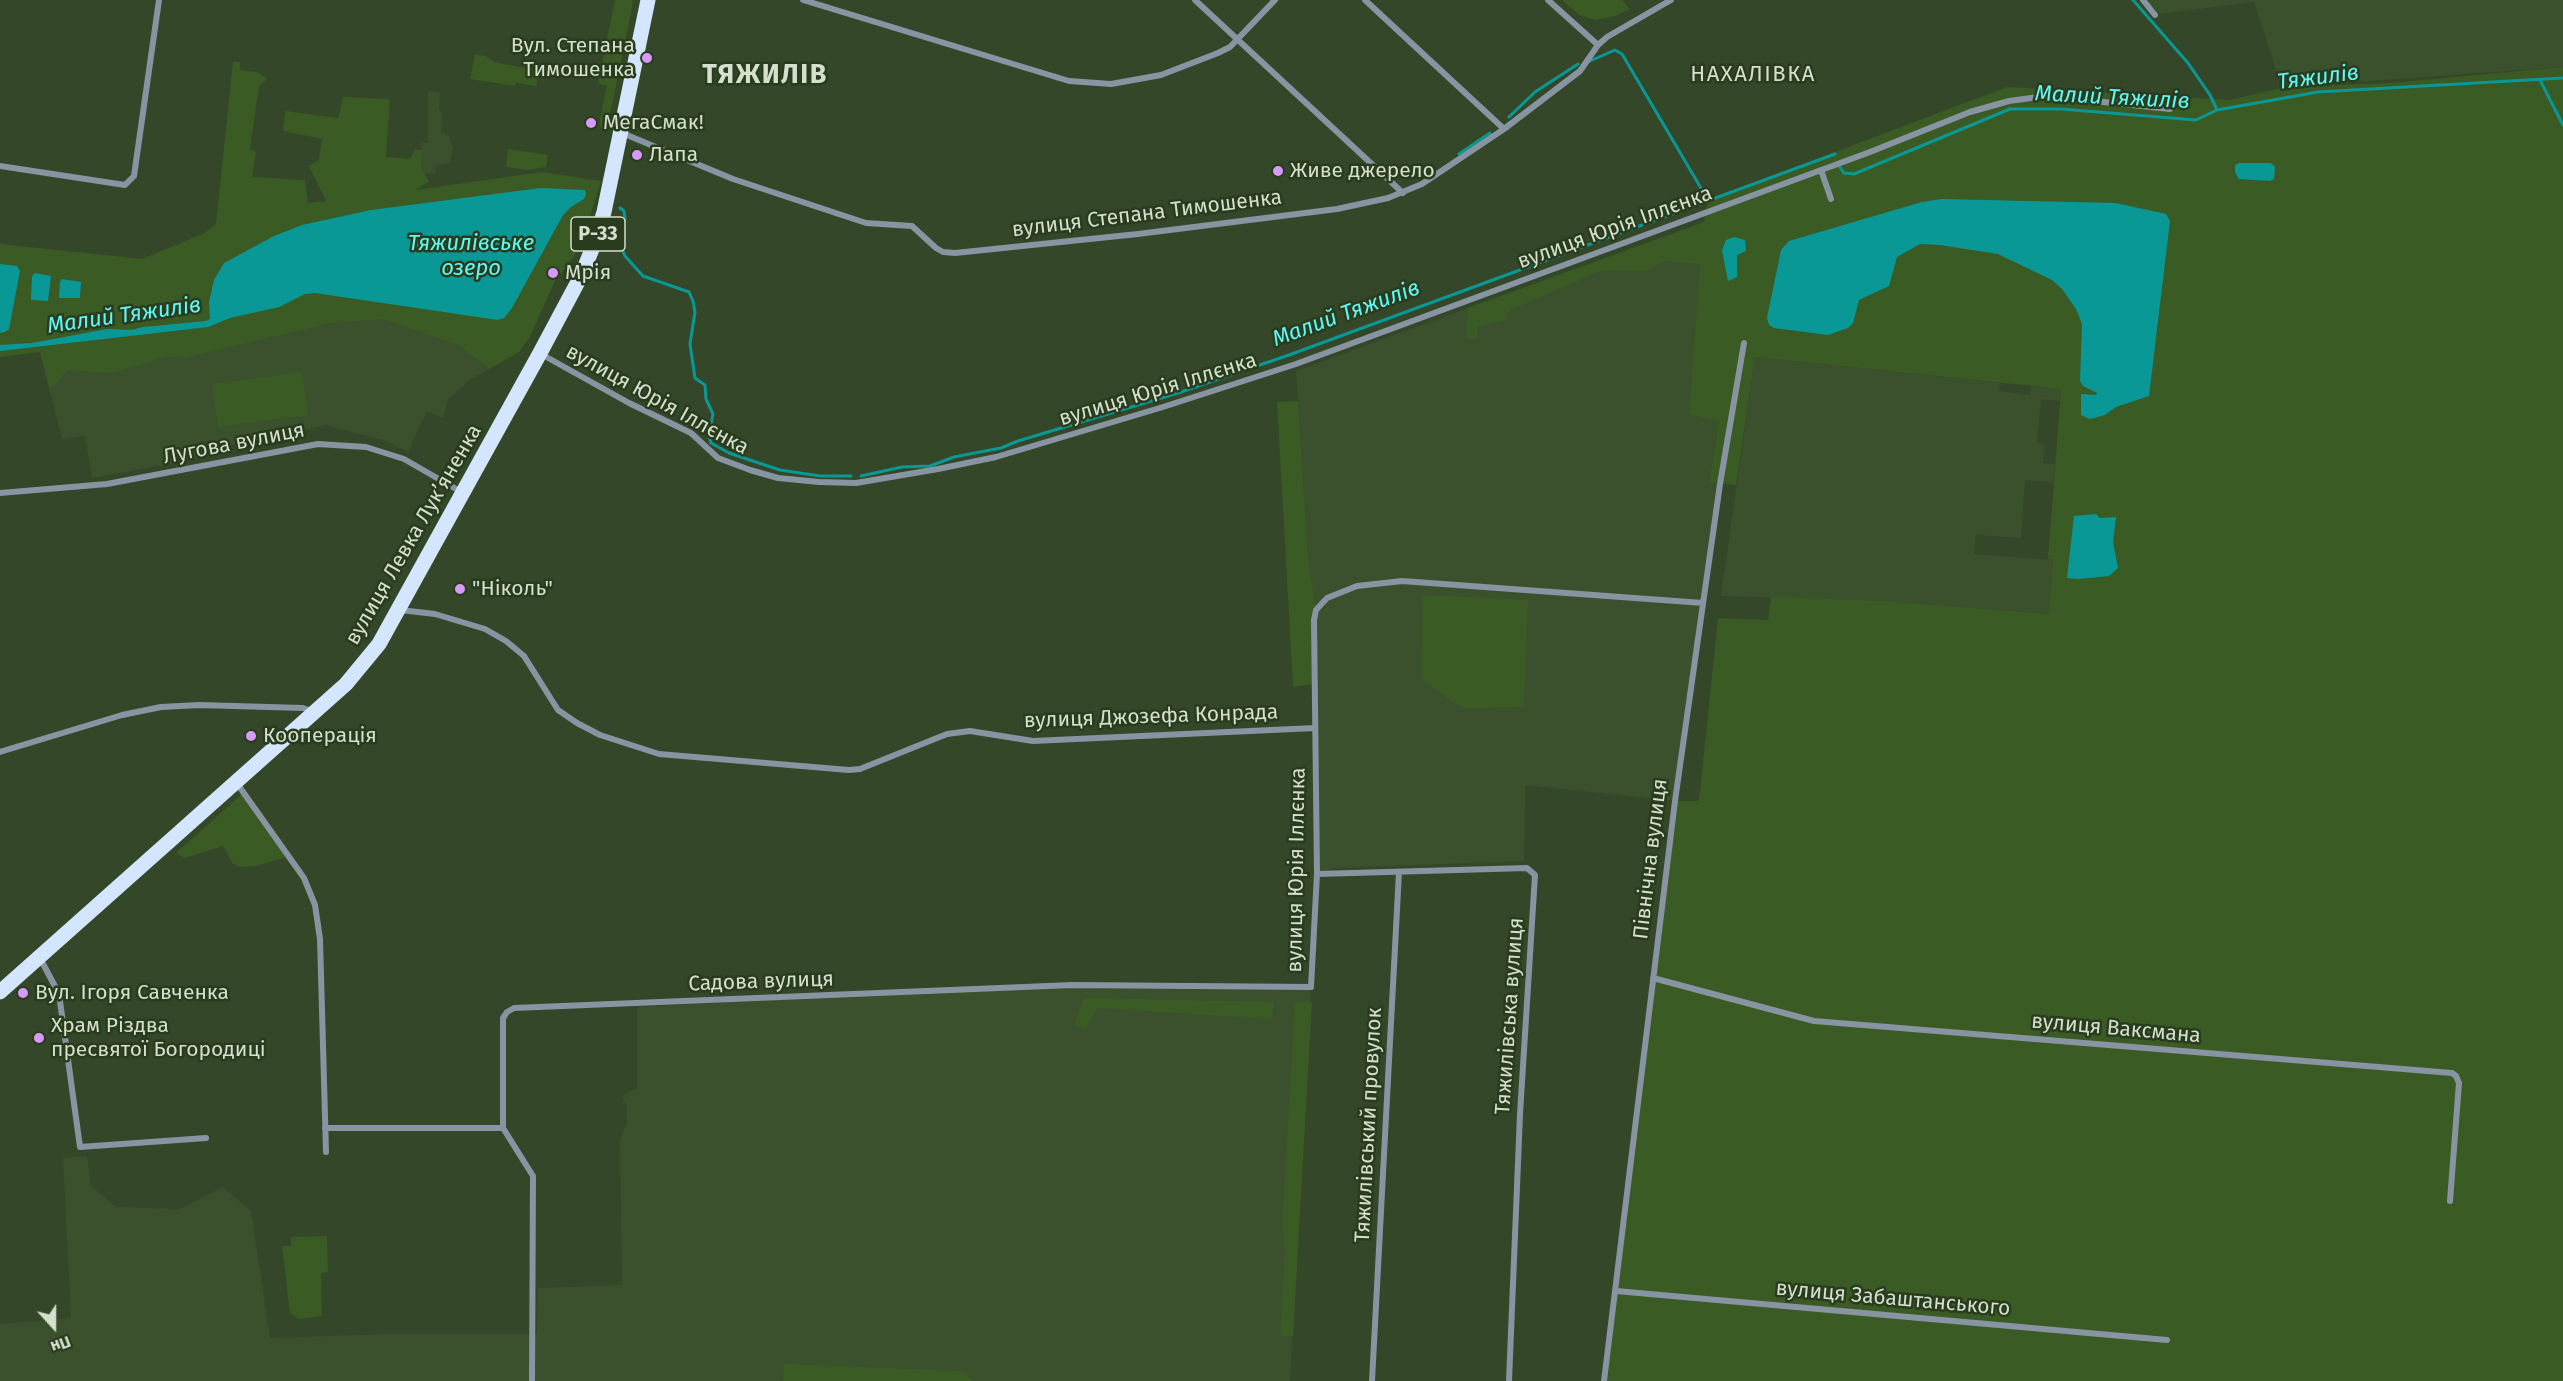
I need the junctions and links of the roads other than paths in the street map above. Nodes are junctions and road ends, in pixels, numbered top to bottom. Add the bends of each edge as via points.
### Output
1 (159, 0) edge
2 (643, 0) edge
3 (648, 0) edge
4 (804, 0) edge
5 (1195, 0) edge
6 (1275, 0) edge
7 (1365, 0) edge
8 (1548, 0) edge
9 (1671, 0) edge
10 (2143, 0) edge
11 (2156, 15) dead end
12 (643, 27) junction
13 (1236, 40) junction
14 (1598, 45) junction
15 (2170, 108) dead end
16 (1504, 129) junction
17 (621, 132) junction
18 (0, 166) edge
19 (1821, 170) junction
20 (1403, 193) junction
21 (1831, 199) dead end
22 (1744, 343) dead end
23 (540, 353) junction
24 (0, 493) edge
25 (463, 493) junction
26 (1703, 603) junction
27 (399, 610) junction
28 (314, 712) junction
29 (1315, 728) junction
30 (0, 752) edge
31 (235, 781) junction
32 (1399, 872) junction
33 (1317, 874) junction
34 (39, 957) junction
35 (1653, 978) junction
36 (1311, 987) joint
37 (0, 992) edge
38 (325, 1128) junction
39 (503, 1128) junction
40 (206, 1138) dead end
41 (326, 1152) dead end
42 (2450, 1201) dead end
43 (1616, 1291) junction
44 (2167, 1340) dead end
45 (532, 1381) edge
46 (1372, 1381) edge
47 (1509, 1381) edge
48 (1604, 1381) edge

1 - 18 street via 134,176 125,185
2 - 12 main road
3 - 12 main road, вулиця Левка Лукʼяненка / Р-33
4 - 13 street via 1068,81 1111,84 1161,75 1218,53
5 - 13 street
6 - 13 street
7 - 16 street
8 - 14 street
9 - 14 street, вулиця Степана Тимошенка
10 - 11 street
12 - 17 main road, вулиця Левка Лукʼяненка / Р-33
13 - 20 street
14 - 16 street, вулиця Степана Тимошенка via 1580,71
15 - 19 street, вулиця Юрія Іллєнка via 2046,96 2019,99 1970,112
16 - 20 street, вулиця Степана Тимошенка
17 - 20 street, вулиця Степана Тимошенка via 733,179 866,222 912,226 943,252 1138,234 1337,209
17 - 23 main road, вулиця Левка Лукʼяненка / Р-33 via 595,242
19 - 21 street
19 - 23 street, вулиця Юрія Іллєнка via 1306,360 1185,400 996,457 856,483 778,477 718,458 691,433
22 - 26 street, Північна вулиця
23 - 25 main road, вулиця Левка Лукʼяненка / Р-33
24 - 25 street, Лугова вулиця via 107,484 318,444 366,447 404,459
25 - 27 main road, вулиця Левка Лукʼяненка / Р-33
26 - 29 street, вулиця Юрія Іллєнка via 1402,581 1341,591 1316,610
26 - 35 street, Північна вулиця
27 - 28 main road, вулиця Левка Лукʼяненка / Р-33 via 369,658
27 - 29 street, вулиця Джозефа Конрада via 435,614 485,629 524,656 558,710 576,723 659,754 849,770 948,734 970,731 1033,741
28 - 30 street via 303,708 161,707
28 - 31 main road, вулиця Левка Лукʼяненка / Р-33
29 - 33 street, вулиця Юрія Іллєнка
31 - 34 main road, вулиця Левка Лукʼяненка / Р-33
31 - 38 street via 304,878 315,905 320,939
32 - 33 street, Тяжилівська вулиця
32 - 46 street, Тяжилівський провулок
32 - 47 street, Тяжилівська вулиця via 1527,868 1535,875
33 - 36 street, вулиця Юрія Іллєнка
34 - 37 main road, вулиця Левка Лукʼяненка / Р-33
34 - 40 street via 59,994 80,1147
35 - 42 street, вулиця Ваксмана via 1814,1021 2452,1073 2458,1083
35 - 43 street, Північна вулиця
36 - 39 street, Садова вулиця via 1072,985 514,1008 503,1018
38 - 39 street
38 - 41 street
39 - 45 street via 533,1176
43 - 44 street, вулиця Забаштанського
43 - 48 street, Північна вулиця

